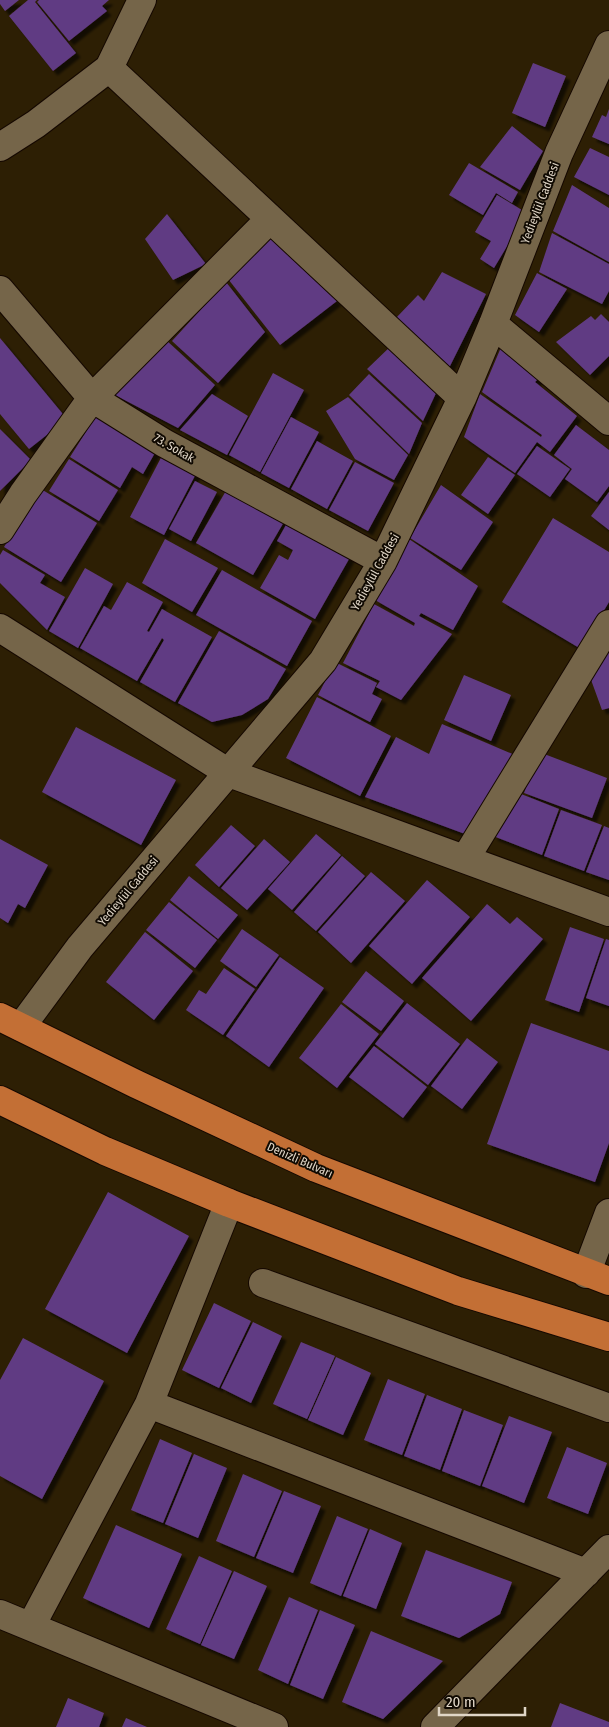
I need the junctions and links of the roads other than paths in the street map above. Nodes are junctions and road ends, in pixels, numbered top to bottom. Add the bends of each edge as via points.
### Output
1 (142, 0) edge
2 (609, 45) edge
3 (109, 68) junction
4 (0, 147) edge
5 (270, 219) junction
6 (0, 290) edge
7 (493, 324) junction
8 (92, 398) junction
9 (462, 398) junction
10 (609, 421) edge
11 (0, 530) edge
12 (383, 561) junction
13 (609, 624) edge
14 (0, 628) edge
15 (229, 773) junction
16 (465, 859) junction
17 (609, 912) edge
18 (11, 1022) edge
19 (0, 1100) edge
20 (229, 1203) junction
21 (609, 1213) edge
22 (597, 1278) edge
23 (263, 1283) dead end
24 (609, 1337) edge
25 (149, 1404) junction
26 (609, 1408) edge
27 (609, 1549) edge
28 (586, 1573) junction
29 (0, 1614) edge
30 (31, 1626) junction
31 (274, 1727) edge
32 (435, 1727) edge

1 - 3 street
2 - 7 street, Yedieylül Caddesi via 559,153
3 - 4 street via 36,124
3 - 5 street
5 - 8 street
5 - 9 street
6 - 8 street, 73. Sokak
7 - 9 street, Yedieylül Caddesi
7 - 10 street
8 - 11 street
8 - 12 street, 73. Sokak via 164,443
9 - 12 street, Yedieylül Caddesi
12 - 15 street, Yedieylül Caddesi via 324,661
13 - 16 street
14 - 15 street
15 - 16 street
15 - 18 street, Yedieylül Caddesi via 80,947
16 - 17 street
18 - 22 highway, Denizli Bulvarı via 316,1168
19 - 20 highway via 105,1151
20 - 24 highway via 458,1291
20 - 25 street
21 - 22 street
23 - 26 street
25 - 28 street
25 - 30 street
27 - 28 street
28 - 32 street
29 - 30 street
30 - 31 street

